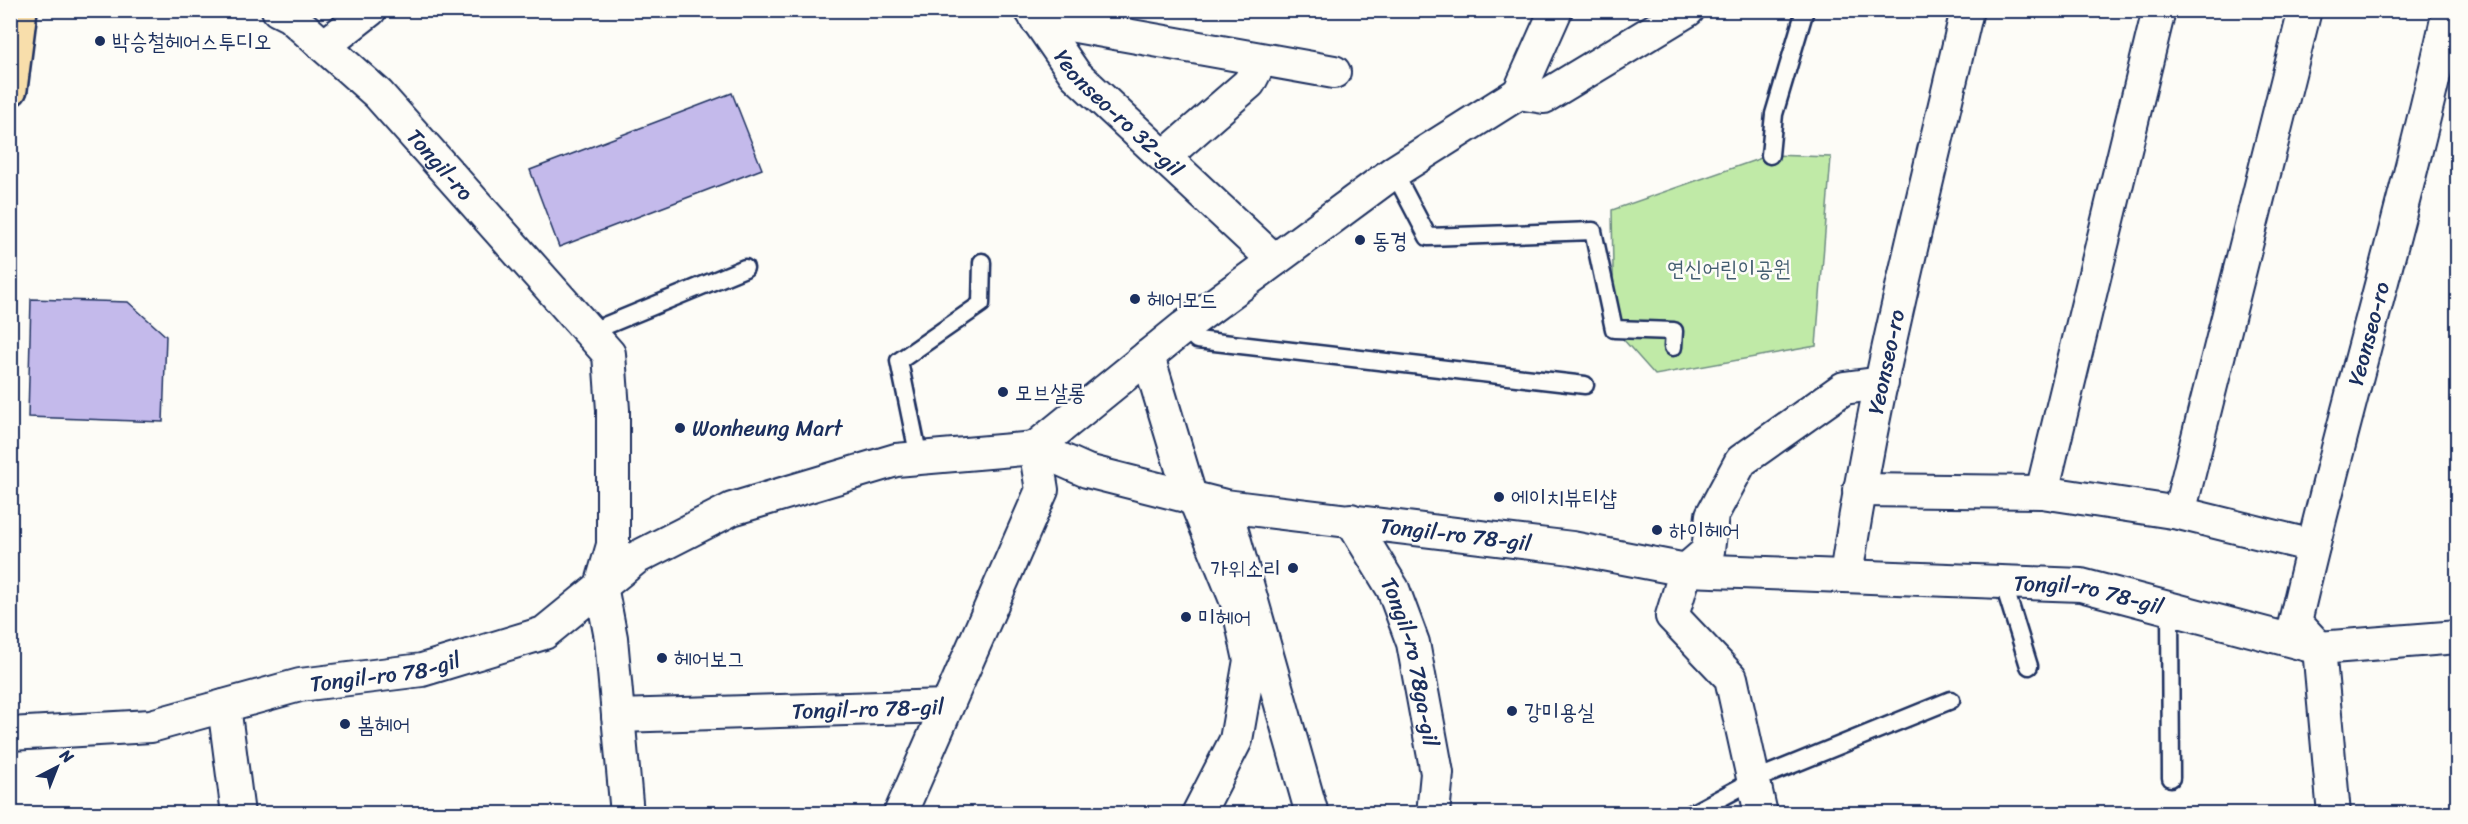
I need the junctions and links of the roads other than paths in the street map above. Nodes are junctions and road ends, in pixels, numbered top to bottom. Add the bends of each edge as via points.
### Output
1 (20, 10) edge
2 (278, 10) edge
3 (370, 10) edge
4 (1556, 10) edge
5 (1688, 10) edge
6 (1805, 10) edge
7 (1967, 10) edge
8 (2159, 10) edge
9 (2305, 10) edge
10 (2449, 10) edge
11 (1033, 15) edge
12 (324, 46) junction
13 (1261, 60) junction
14 (1334, 72) dead end
15 (10, 89) edge
16 (1519, 93) junction
17 (1770, 155) dead end
18 (1164, 157) junction
19 (1394, 172) junction
20 (1274, 260) junction
21 (982, 262) dead end
22 (745, 268) dead end
23 (1184, 327) junction
24 (590, 332) junction
25 (1674, 347) dead end
26 (1148, 356) junction
27 (1882, 383) junction
28 (1586, 385) dead end
29 (1035, 448) junction
30 (919, 458) junction
31 (1859, 490) junction
32 (2042, 492) junction
33 (1193, 499) junction
34 (1225, 506) junction
35 (2179, 513) junction
36 (1350, 520) junction
37 (2313, 546) junction
38 (1686, 570) junction
39 (1846, 576) junction
40 (2003, 582) junction
41 (601, 586) junction
42 (2170, 610) junction
43 (2457, 637) edge
44 (2319, 648) junction
45 (2029, 666) dead end
46 (1951, 700) dead end
47 (224, 706) junction
48 (946, 706) junction
49 (618, 716) junction
50 (10, 734) edge
51 (2171, 778) dead end
52 (1754, 780) junction
53 (238, 813) edge
54 (627, 813) edge
55 (900, 813) edge
56 (1198, 813) edge
57 (1312, 813) edge
58 (1433, 813) edge
59 (1690, 813) edge
60 (1761, 813) edge
61 (2334, 813) edge

1 - 15 main road
2 - 12 street, Tongil-ro
3 - 12 street
4 - 16 street
5 - 16 street via 1544,97
6 - 17 lane via 1774,114
7 - 27 street, Yeonseo-ro
8 - 32 street
9 - 35 street
10 - 37 street, Yeonseo-ro via 2425,117
11 - 13 street, Yeonseo-ro 32-gil
11 - 18 street, Yeonseo-ro 32-gil via 1075,74
12 - 24 street, Tongil-ro via 378,94
13 - 14 street, Yeonseo-ro 32-gil
13 - 18 street via 1249,83
16 - 19 street
18 - 20 street, Yeonseo-ro 32-gil
19 - 20 street
19 - 25 lane via 1428,237 1593,231 1614,329 1674,331
20 - 23 street
21 - 30 lane via 981,304 899,361
22 - 24 lane
23 - 26 street
23 - 28 lane via 1197,340
24 - 41 street via 609,354 613,410 613,545
26 - 29 street
26 - 33 street
27 - 31 street, Yeonseo-ro
27 - 38 street via 1844,388 1742,461 1712,514 1708,551
29 - 30 street, Tongil-ro 78-gil
29 - 33 street, Tongil-ro 78-gil via 1087,471
29 - 48 street, Tongil-ro 78-gil via 1042,490
30 - 41 street, Tongil-ro 78-gil via 896,460 732,509 636,558
31 - 32 street
31 - 39 street, Yeonseo-ro
32 - 35 street
33 - 34 street, Tongil-ro 78-gil
33 - 56 street via 1238,605 1250,660 1236,740
34 - 36 street, Tongil-ro 78-gil
34 - 57 street
35 - 37 street
36 - 38 street, Tongil-ro 78-gil via 1572,548
36 - 58 street, Tongil-ro 78ga-gil via 1393,589 1413,643 1437,772
37 - 44 street, Yeonseo-ro via 2295,622
38 - 39 street, Tongil-ro 78-gil
38 - 52 street via 1672,616 1731,678
39 - 40 street, Tongil-ro 78-gil
40 - 42 street, Tongil-ro 78-gil via 2081,585
40 - 45 lane
41 - 47 street, Tongil-ro 78-gil via 544,633 422,670 300,685
41 - 49 street via 611,638
42 - 44 street, Tongil-ro 78-gil
42 - 51 lane
43 - 44 street, Tongil-ro 78-gil
44 - 61 street
46 - 52 lane
47 - 50 street, Tongil-ro 78-gil via 151,726
47 - 53 street
48 - 49 street, Tongil-ro 78-gil
48 - 55 street
49 - 54 street
52 - 59 lane
52 - 60 street

